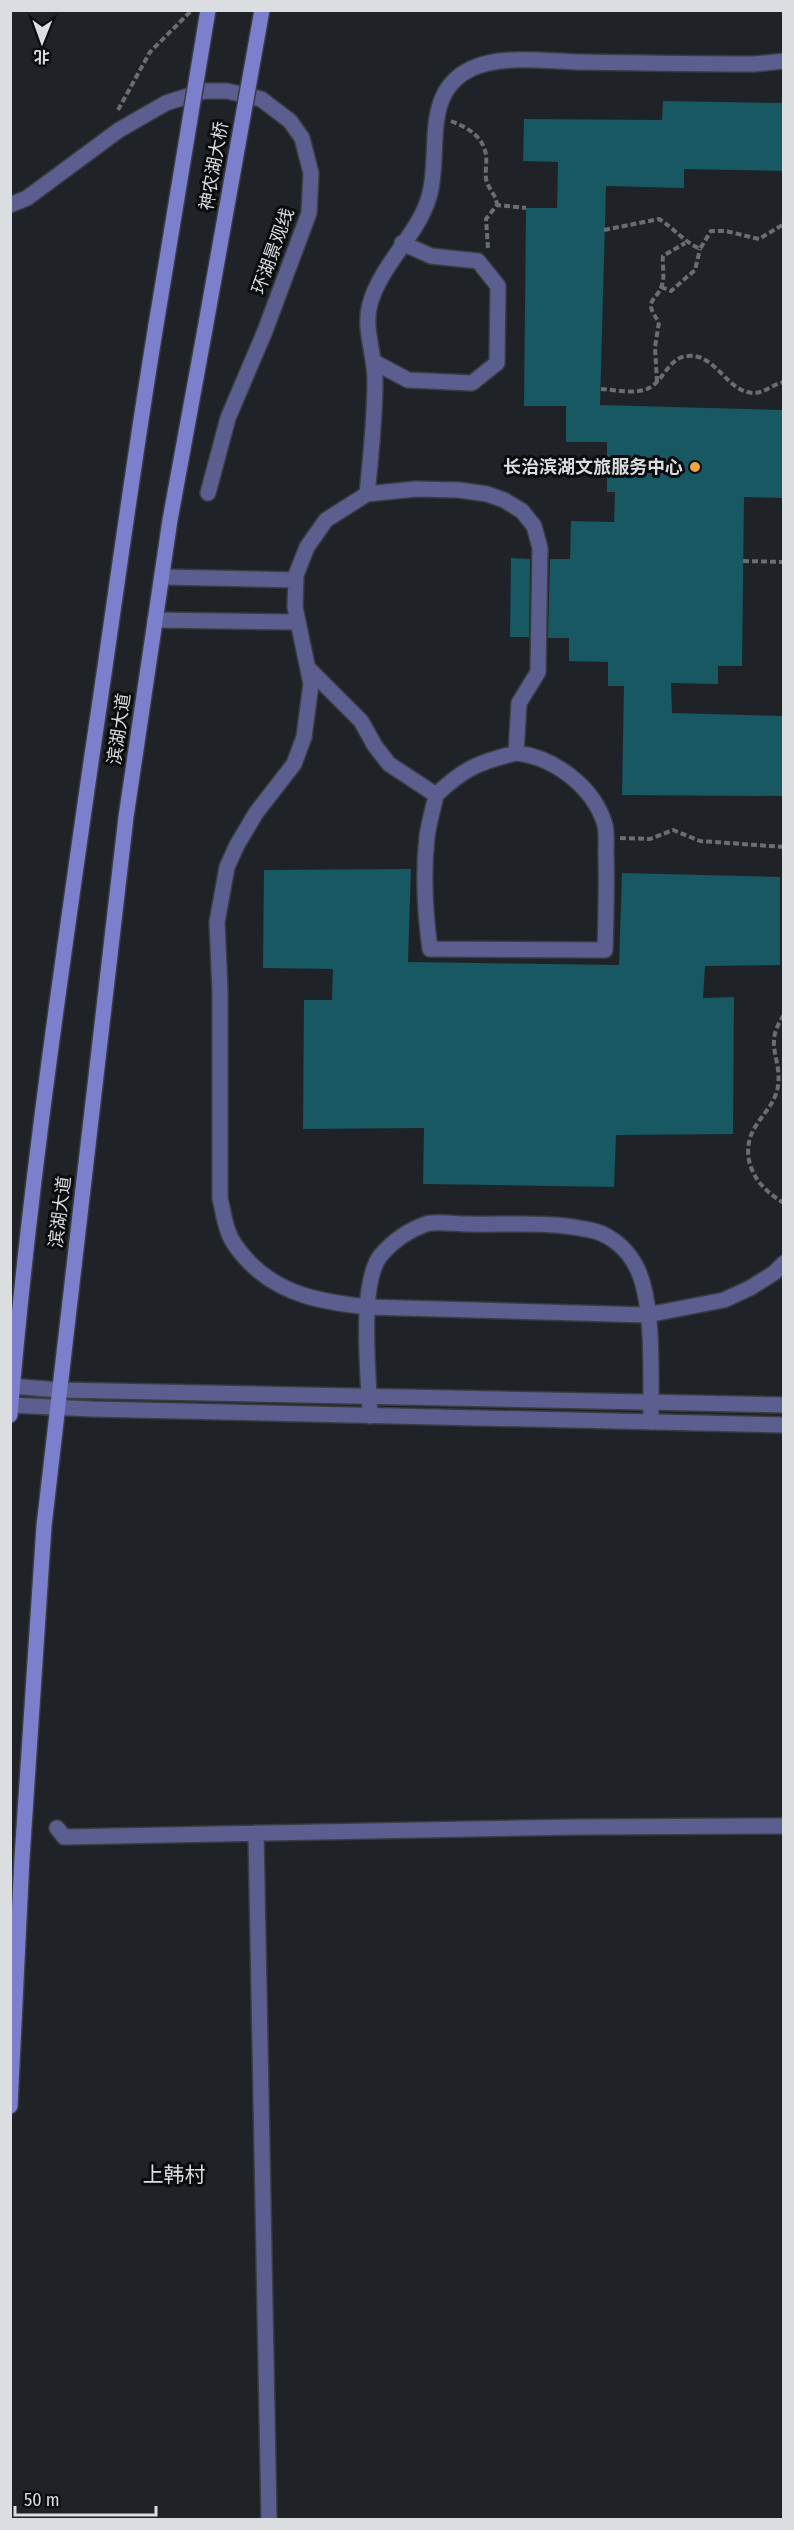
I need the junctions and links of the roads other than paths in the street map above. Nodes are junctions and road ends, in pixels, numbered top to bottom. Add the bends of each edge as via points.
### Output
1 (208, 10) edge
2 (262, 10) edge
3 (783, 61) edge
4 (10, 205) edge
5 (402, 243) junction
6 (156, 325) joint
7 (205, 329) joint
8 (374, 362) junction
9 (208, 493) dead end
10 (367, 494) junction
11 (162, 578) junction
12 (296, 580) junction
13 (155, 620) junction
14 (297, 622) junction
15 (309, 669) junction
16 (516, 753) junction
17 (436, 795) junction
18 (783, 1263) edge
19 (367, 1307) junction
20 (647, 1315) junction
21 (12, 1386) edge
22 (59, 1390) junction
23 (369, 1395) junction
24 (650, 1402) junction
25 (11, 1405) edge
26 (783, 1405) edge
27 (57, 1408) junction
28 (10, 1414) edge
29 (370, 1416) junction
30 (651, 1422) junction
31 (783, 1425) edge
32 (783, 1826) edge
33 (57, 1828) dead end
34 (256, 1833) junction
35 (10, 2106) edge
36 (269, 2520) edge

1 - 6 main road, 神农湖大桥, bridge
2 - 7 main road, 神农湖大桥, bridge
3 - 5 street via 514,61 475,66 446,87 439,103 435,176 429,200
4 - 9 street, 环湖景观线 via 27,198 113,134 166,103 204,91 227,91 261,99 290,121 302,138 311,173 309,213 228,418
5 - 8 street via 370,304
5 - 8 street via 431,256 481,264 498,286 496,363 472,383 408,380
6 - 21 main road, 滨湖大道 via 60,978
7 - 11 main road, 滨湖大道
8 - 10 street
10 - 12 street via 326,520 307,547
10 - 16 street via 415,489 487,494 522,511 534,526 540,548 538,672 519,703
11 - 12 street
11 - 13 main road, 滨湖大道
12 - 14 street
13 - 14 street
13 - 22 main road, 滨湖大道 via 126,818
14 - 15 street
15 - 17 street via 361,721 389,764
15 - 19 street via 311,684 304,737 294,764 237,845 220,899 220,1199 228,1232 242,1255 263,1276 281,1288 324,1302
16 - 17 street via 456,775
16 - 17 street via 546,762 582,786 606,826 605,951 430,949 426,920 427,836
18 - 20 street via 774,1273 724,1300
19 - 20 street
19 - 20 street via 371,1279 380,1256 404,1234 428,1224 558,1227 591,1230 618,1243 634,1261 644,1286
19 - 23 street
20 - 24 street
21 - 22 street
21 - 25 main road, 滨湖大道
22 - 23 street
22 - 27 main road, 滨湖大道
23 - 24 street
23 - 29 street
24 - 26 street
24 - 30 street
25 - 27 street
25 - 28 main road, 滨湖大道
27 - 29 street
27 - 35 main road, 滨湖大道 via 44,1526
29 - 30 street
30 - 31 street
32 - 34 street
33 - 34 street via 64,1838
34 - 36 street

